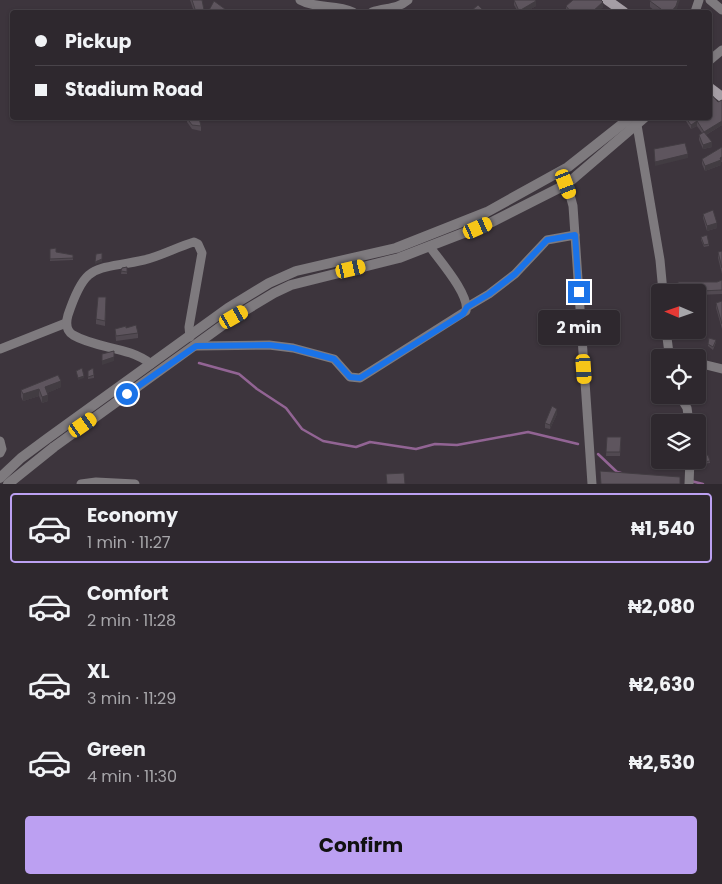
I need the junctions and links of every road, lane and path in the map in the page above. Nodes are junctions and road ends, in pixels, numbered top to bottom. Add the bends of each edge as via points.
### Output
1 (300, 0) edge
2 (408, 0) edge
3 (607, 0) edge
4 (710, 0) edge
5 (347, 10) edge
6 (377, 10) edge
7 (617, 10) edge
8 (621, 10) edge
9 (722, 10) edge
10 (722, 50) edge
11 (712, 58) edge
12 (637, 120) edge
13 (559, 172) junction
14 (566, 184) junction
15 (575, 235) junction
16 (430, 248) junction
17 (662, 284) edge
18 (467, 307) junction
19 (66, 323) junction
20 (193, 341) junction
21 (1, 346) edge
22 (151, 364) junction
23 (706, 365) edge
24 (722, 369) edge
25 (0, 441) edge
26 (0, 453) edge
27 (690, 469) edge
28 (0, 478) edge
29 (8, 484) edge
30 (81, 484) edge
31 (135, 484) edge
32 (592, 484) edge
33 (689, 484) edge

1 - 5 street via 306,4
2 - 6 street via 396,9
3 - 7 main road
3 - 8 main road
4 - 9 street
10 - 11 street
12 - 13 street
12 - 14 street
12 - 17 street
13 - 14 street
13 - 20 street via 487,212 427,238 288,275 228,308
14 - 15 street via 573,206
14 - 16 street via 492,222
15 - 18 street via 547,240 515,274
15 - 32 street
16 - 18 street via 457,285
16 - 20 street via 291,285
18 - 20 street via 463,314 356,379 350,377 334,359 293,348
19 - 20 street via 77,289 93,271 153,257 194,242 202,253 189,327
19 - 21 street
19 - 22 street via 71,335 134,353
20 - 22 street
20 - 29 street
22 - 28 street via 21,458
23 - 24 street
25 - 26 street
27 - 33 street
30 - 31 street

